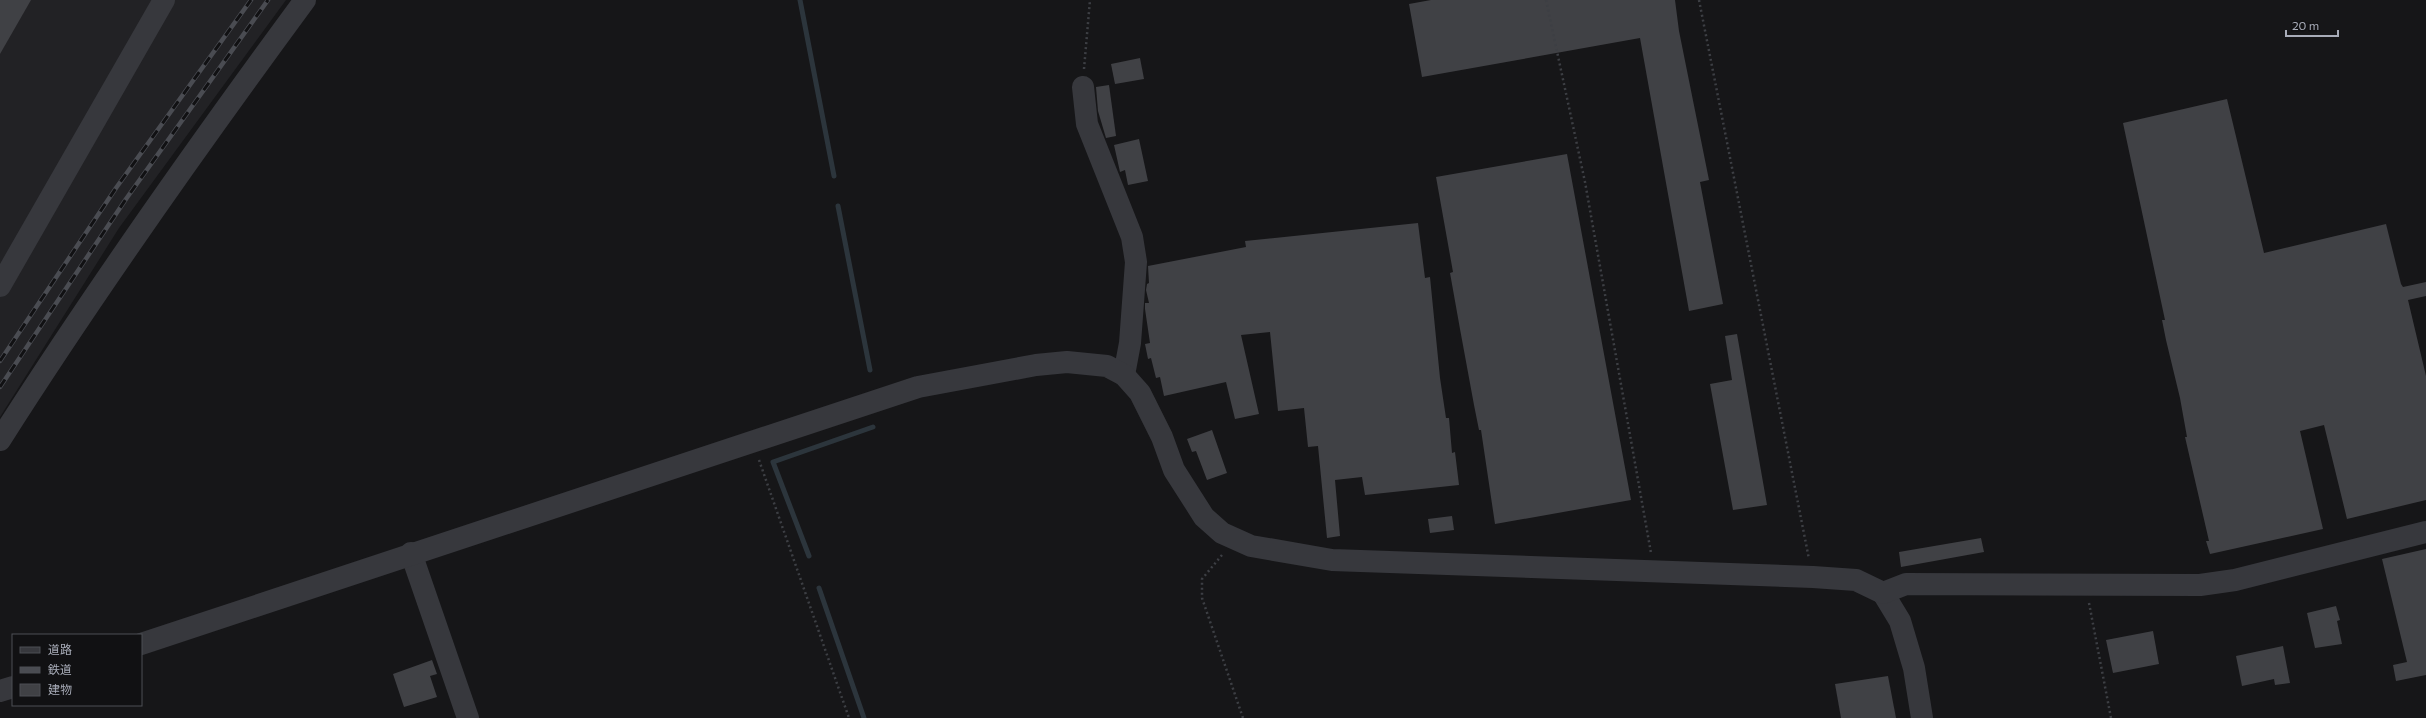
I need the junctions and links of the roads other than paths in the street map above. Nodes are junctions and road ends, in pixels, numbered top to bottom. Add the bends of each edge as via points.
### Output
1 (164, 0) edge
2 (305, 0) edge
3 (1083, 87) road end
4 (0, 286) edge
5 (1124, 375) junction
6 (0, 440) edge
7 (2426, 532) edge
8 (411, 553) junction
9 (1883, 593) junction
10 (142, 644) edge
11 (12, 687) edge
12 (0, 691) edge
13 (468, 718) edge
14 (1922, 718) edge

1 - 4 street
2 - 6 street via 207,133 75,322
3 - 5 street via 1087,124 1133,244 1136,262 1130,343
5 - 8 street via 1107,366 1067,362 1036,364 918,387
5 - 9 street via 1140,393 1162,437 1174,470 1204,517 1222,533 1251,546 1332,560 1856,580
7 - 9 street via 2235,580 2184,586 1906,584
8 - 10 street
8 - 13 street
9 - 14 street via 1900,621 1914,668
11 - 12 street

